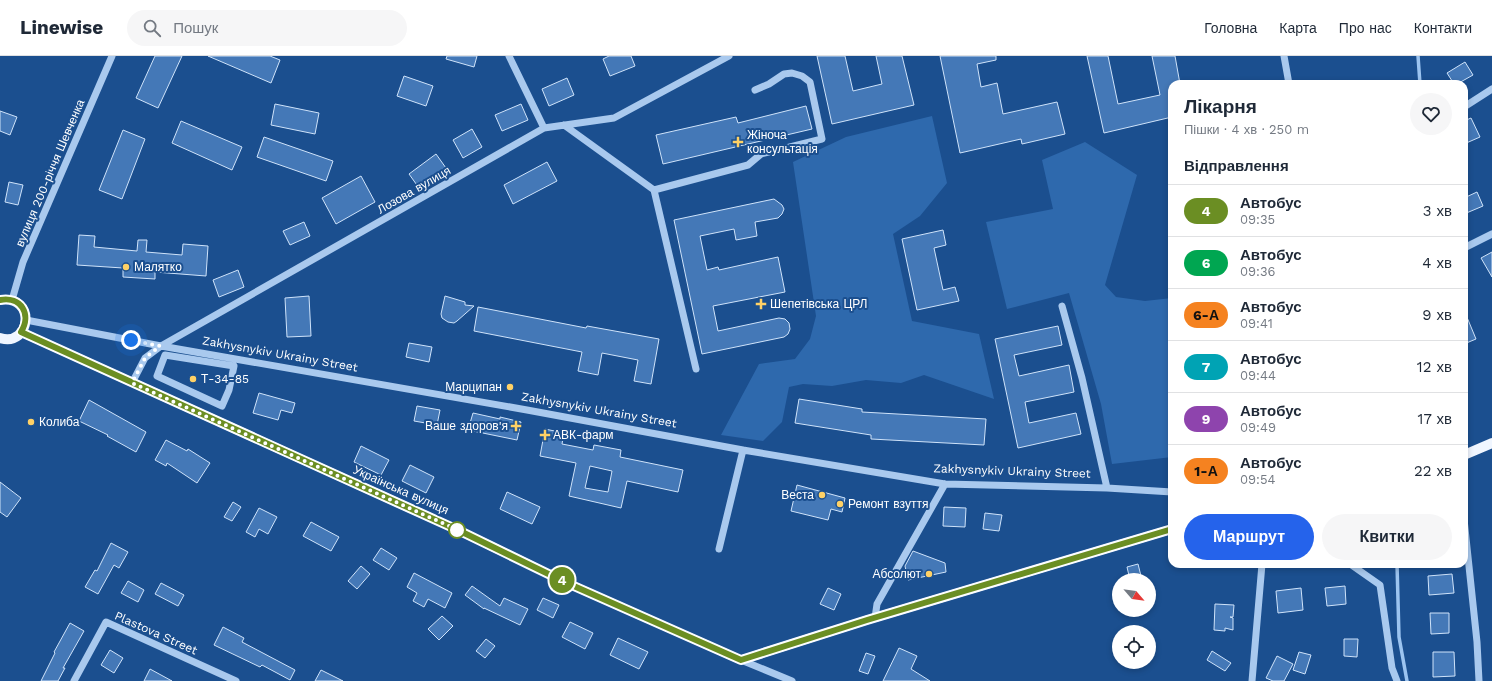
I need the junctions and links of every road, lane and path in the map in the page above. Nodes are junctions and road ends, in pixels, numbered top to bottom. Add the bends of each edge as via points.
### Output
1 (112, 56) edge
2 (509, 56) edge
3 (729, 56) edge
4 (1284, 56) edge
5 (1288, 80) edge
6 (1492, 89) edge
7 (755, 90) dead end
8 (1468, 104) edge
9 (564, 125) junction
10 (544, 128) junction
11 (654, 190) junction
12 (1492, 234) edge
13 (1468, 246) edge
14 (0, 300) edge
15 (12, 300) junction
16 (1062, 306) dead end
17 (26, 320) junction
18 (21, 332) junction
19 (0, 338) edge
20 (160, 346) junction
21 (234, 366) joint
22 (696, 369) dead end
23 (132, 383) junction
24 (1492, 443) edge
25 (742, 450) junction
26 (1468, 453) edge
27 (945, 484) junction
28 (1107, 488) junction
29 (1168, 492) edge
30 (1168, 529) edge
31 (719, 550) dead end
32 (1468, 557) edge
33 (1262, 568) edge
34 (1356, 568) edge
35 (875, 618) junction
36 (741, 660) junction
37 (74, 681) edge
38 (236, 681) edge
39 (792, 681) edge
40 (1252, 681) edge
41 (1397, 681) edge
42 (1479, 681) edge

1 - 15 street, вулиця 200-річчя Шевченка via 23,262
2 - 10 street
3 - 9 street, Лозова вулиця via 614,118
4 - 5 street
6 - 8 street
7 - 11 street via 784,74 802,76 810,82 822,139 761,154 748,165
9 - 10 street, Лозова вулиця
9 - 11 street
10 - 20 street, Лозова вулиця
11 - 22 street
12 - 13 street
14 - 15 main road
15 - 17 main road via 22,308
16 - 28 street via 1082,378
17 - 18 main road
17 - 20 street, Zakhysnykiv Ukrainy Street
18 - 19 main road via 10,339
18 - 23 main road, Українська вулиця
20 - 23 street, Лозова вулиця via 145,358
20 - 25 street, Zakhysnykiv Ukrainy Street
21 - 21 street via 229,390 222,406 157,376 165,354
23 - 36 main road, Українська вулиця
24 - 26 main road
25 - 27 street, Zakhysnykiv Ukrainy Street
25 - 31 street
27 - 28 street, Zakhysnykiv Ukrainy Street
27 - 35 street via 877,604
28 - 29 street, Zakhysnykiv Ukrainy Street
30 - 35 main road
32 - 42 street
33 - 40 street
34 - 41 street via 1380,585 1392,668
35 - 36 main road
36 - 39 street, Українська вулиця
37 - 38 street, Plastova Street via 106,622

